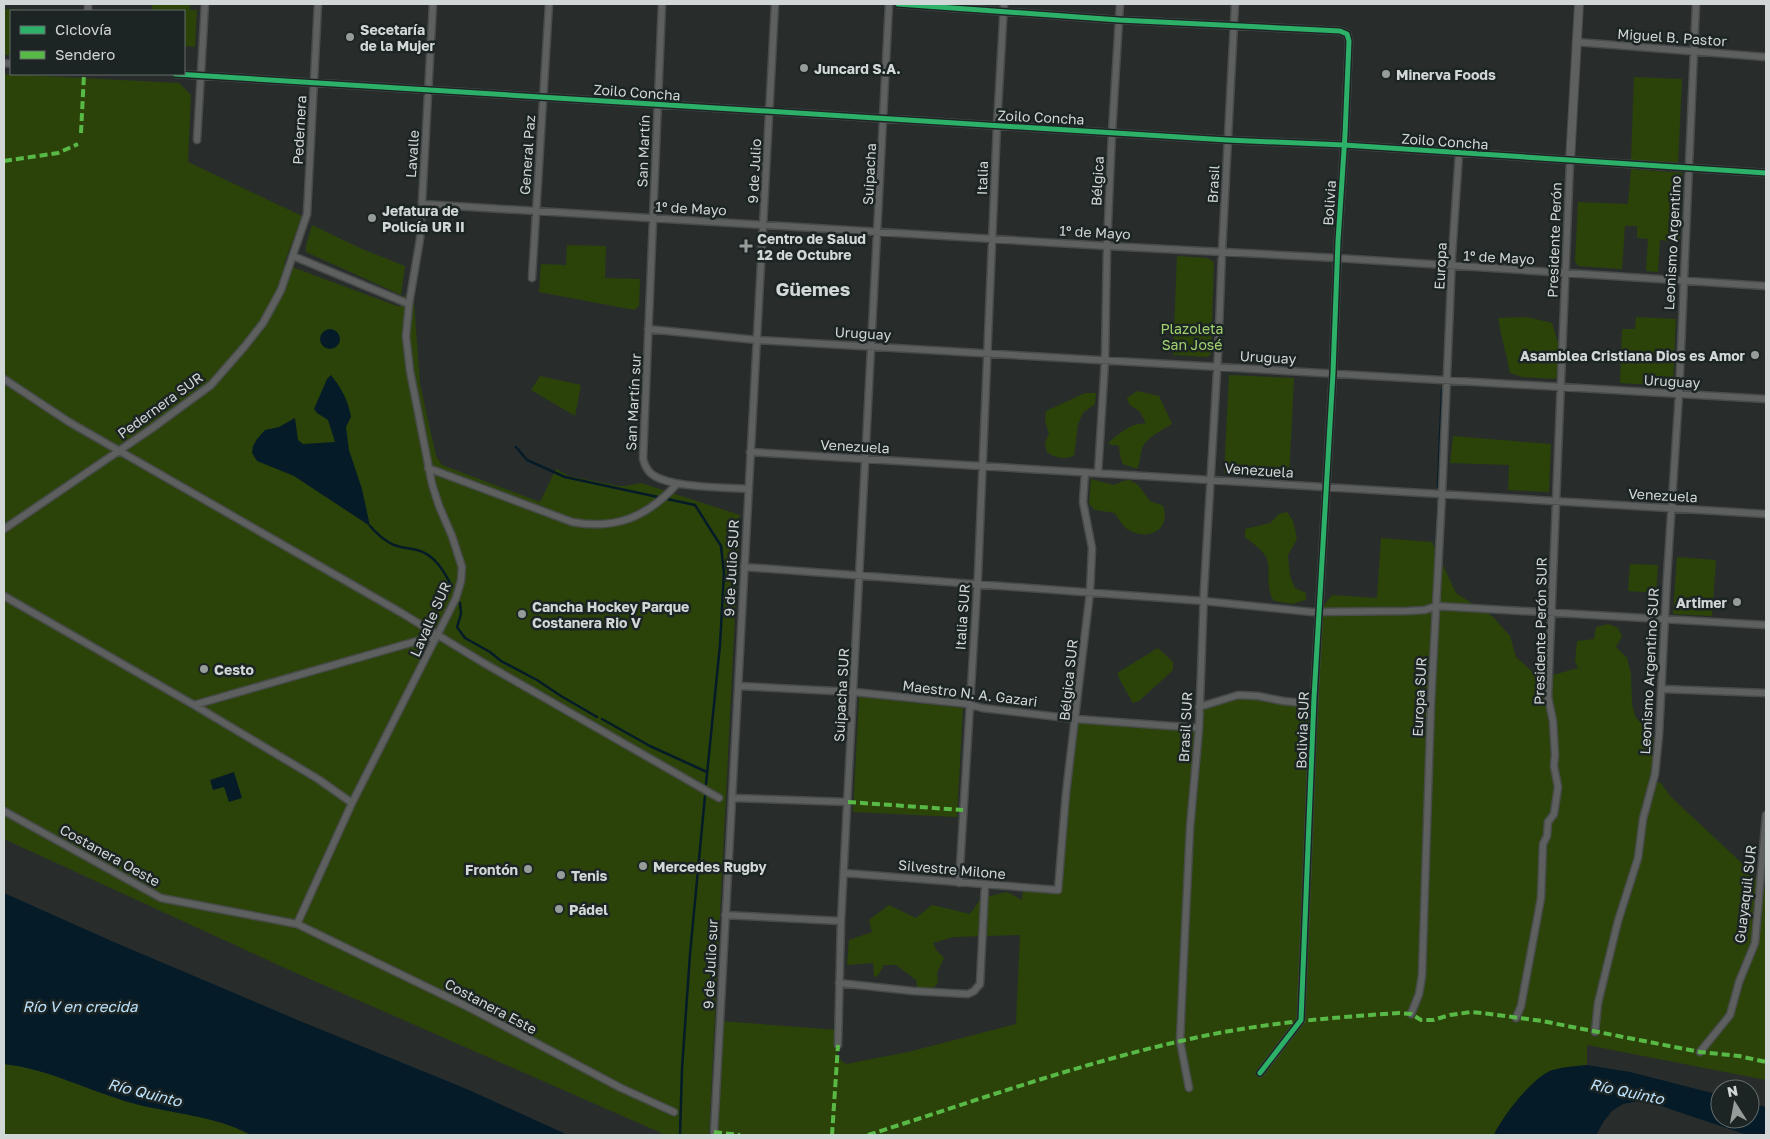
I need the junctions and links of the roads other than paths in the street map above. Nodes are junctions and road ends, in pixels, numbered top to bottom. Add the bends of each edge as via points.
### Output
1 (205, 4) edge
2 (318, 4) edge
3 (433, 4) edge
4 (548, 4) edge
5 (662, 4) edge
6 (775, 4) edge
7 (890, 4) edge
8 (898, 4) edge
9 (1004, 4) edge
10 (1120, 4) edge
11 (1235, 4) edge
12 (1579, 4) edge
13 (1696, 4) edge
14 (1003, 11) junction
15 (1118, 20) junction
16 (1234, 25) junction
17 (1576, 42) junction
18 (1693, 51) junction
19 (1766, 57) edge
20 (185, 74) edge
21 (201, 75) junction
22 (314, 82) junction
23 (429, 90) junction
24 (544, 97) junction
25 (657, 104) junction
26 (770, 111) junction
27 (884, 118) junction
28 (997, 125) junction
29 (1112, 132) junction
30 (198, 140) dead end
31 (1227, 140) junction
32 (1344, 145) junction
33 (1459, 153) junction
34 (1570, 161) junction
35 (1688, 168) junction
36 (1766, 173) edge
37 (422, 204) junction
38 (535, 211) junction
39 (653, 218) junction
40 (763, 225) junction
41 (878, 232) junction
42 (992, 239) junction
43 (1107, 246) junction
44 (1222, 252) junction
45 (294, 256) junction
46 (1337, 258) junction
47 (1452, 267) junction
48 (1565, 273) junction
49 (532, 278) dead end
50 (1682, 281) junction
51 (1766, 286) edge
52 (409, 304) junction
53 (648, 329) junction
54 (757, 340) junction
55 (872, 346) junction
56 (987, 353) junction
57 (1105, 360) junction
58 (1217, 367) junction
59 (1333, 374) junction
60 (4, 379) edge
61 (1448, 380) junction
62 (1562, 387) junction
63 (1678, 394) junction
64 (1766, 399) edge
65 (120, 450) junction
66 (750, 452) junction
67 (866, 460) junction
68 (982, 466) junction
69 (428, 468) junction
70 (1085, 473) junction
71 (1098, 474) junction
72 (1210, 480) junction
73 (677, 484) junction
74 (1326, 487) junction
75 (748, 489) junction
76 (1442, 494) junction
77 (1555, 501) junction
78 (1671, 508) junction
79 (1766, 514) edge
80 (4, 529) edge
81 (744, 567) junction
82 (860, 576) junction
83 (977, 584) junction
84 (1090, 592) junction
85 (4, 596) edge
86 (1204, 601) junction
87 (1436, 606) junction
88 (1318, 612) junction
89 (1552, 612) junction
90 (1664, 619) junction
91 (1766, 626) edge
92 (438, 634) junction
93 (738, 686) junction
94 (1662, 689) junction
95 (854, 692) junction
96 (1766, 693) edge
97 (969, 704) junction
98 (1314, 704) junction
99 (194, 705) junction
100 (1199, 707) junction
101 (1076, 719) junction
102 (1199, 728) junction
103 (719, 798) dead end
104 (732, 798) junction
105 (848, 802) junction
106 (352, 803) junction
107 (4, 811) edge
108 (1766, 816) edge
109 (1765, 848) edge
110 (844, 873) junction
111 (959, 883) junction
112 (986, 885) junction
113 (1058, 890) joint
114 (725, 915) junction
115 (841, 922) junction
116 (297, 924) junction
117 (839, 983) junction
118 (1410, 1014) dead end
119 (1516, 1018) dead end
120 (1595, 1032) dead end
121 (838, 1045) dead end
122 (1700, 1052) dead end
123 (1260, 1073) dead end
124 (1189, 1088) dead end
125 (674, 1112) dead end
126 (714, 1132) dead end

1 - 21 street
2 - 22 street, Pedernera
3 - 23 street, Lavalle
4 - 24 street, General Paz
5 - 25 street, San Martín
6 - 26 street, 9 de Julio
7 - 27 street, Suipacha
8 - 14 street
9 - 14 street, Italia
10 - 15 street, Bélgica
11 - 16 street, Brasil
12 - 17 street, Presidente Perón
13 - 18 street, Leonismo Argentino
14 - 15 street
14 - 28 street, Italia
15 - 16 street
15 - 29 street, Bélgica
16 - 31 street, Brasil
16 - 32 street, Bolivia via 1347,34
17 - 18 street, Miguel B. Pastor
17 - 34 street, Presidente Perón
18 - 19 street, Miguel B. Pastor
18 - 35 street, Leonismo Argentino
20 - 21 street, Zoilo Concha
21 - 22 street, Zoilo Concha
21 - 30 street
22 - 23 street, Zoilo Concha
22 - 45 street, Pedernera via 307,214
23 - 24 street, Zoilo Concha
23 - 37 street, Lavalle
24 - 25 street, Zoilo Concha
24 - 38 street, General Paz
25 - 26 street, Zoilo Concha
25 - 39 street, San Martín
26 - 27 street, Zoilo Concha
26 - 40 street, 9 de Julio
27 - 28 street, Zoilo Concha
27 - 41 street, Suipacha
28 - 29 street, Zoilo Concha
28 - 42 street, Italia
29 - 31 street, Zoilo Concha
29 - 43 street, Bélgica
31 - 32 street, Zoilo Concha
31 - 44 street, Brasil
32 - 33 street, Zoilo Concha
32 - 46 street, Bolivia
33 - 34 street, Zoilo Concha
33 - 47 street, Europa
34 - 35 street, Zoilo Concha
34 - 48 street, Presidente Perón
35 - 36 street, Zoilo Concha
35 - 50 street, Leonismo Argentino
37 - 38 street, 1º de Mayo
37 - 52 street, Lavalle via 420,239
38 - 39 street, 1º de Mayo
38 - 49 street, General Paz
39 - 40 street, 1º de Mayo
39 - 53 street, San Martín
40 - 41 street, 1º de Mayo
40 - 54 street, 9 de Julio
41 - 42 street, 1º de Mayo
41 - 55 street, Suipacha
42 - 43 street, 1º de Mayo
42 - 56 street, Italia
43 - 44 street, 1º de Mayo
43 - 57 street, Bélgica
44 - 46 street, 1º de Mayo
44 - 58 street, Brasil
45 - 52 street
45 - 65 street, Pedernera SUR via 263,323 211,385
46 - 47 street, 1º de Mayo
46 - 59 street, Bolivia
47 - 48 street, 1º de Mayo
47 - 61 street, Europa
48 - 50 street, 1º de Mayo
48 - 62 street, Presidente Perón
50 - 51 street, 1º de Mayo
50 - 63 street, Leonismo Argentino
52 - 69 street, Lavalle SUR via 407,354
53 - 54 street, Uruguay
53 - 73 street, San Martín sur via 643,460 651,474
54 - 55 street, Uruguay
54 - 66 street, 9 de Julio SUR
55 - 56 street, Uruguay
55 - 67 street, Suipacha SUR
56 - 57 street, Uruguay
56 - 68 street, Italia SUR
57 - 58 street, Uruguay
57 - 71 street
58 - 59 street, Uruguay
58 - 72 street, Brasil SUR
59 - 61 street, Uruguay
59 - 74 street, Bolivia SUR
60 - 65 street
61 - 62 street, Uruguay
61 - 76 street, Europa SUR
62 - 63 street, Uruguay
62 - 77 street, Presidente Perón SUR
63 - 64 street, Uruguay
63 - 78 street, Leonismo Argentino SUR
65 - 80 street, Pedernera SUR
65 - 92 street
66 - 67 street, Venezuela
66 - 75 street, 9 de Julio SUR
67 - 68 street, Venezuela
67 - 82 street, Suipacha SUR
68 - 70 street, Venezuela
68 - 83 street, Italia SUR
69 - 73 street via 572,522 591,526 622,522 660,501
69 - 92 street, Lavalle SUR via 462,567 456,598
70 - 71 street, Venezuela
70 - 84 street, Bélgica SUR via 1083,502 1092,548
71 - 72 street, Venezuela
72 - 74 street, Venezuela
72 - 86 street, Brasil SUR
73 - 75 street
74 - 76 street, Venezuela
74 - 88 street, Bolivia SUR
75 - 81 street, 9 de Julio SUR
76 - 77 street, Venezuela
76 - 87 street, Europa SUR
77 - 78 street, Venezuela
77 - 89 street, Presidente Perón SUR
78 - 79 street, Venezuela
78 - 90 street, Leonismo Argentino SUR
81 - 82 street
81 - 93 street, 9 de Julio SUR
82 - 83 street
82 - 95 street, Suipacha SUR
83 - 84 street
83 - 97 street, Italia SUR
84 - 86 street
84 - 101 street, Bélgica SUR
85 - 99 street
86 - 88 street
86 - 100 street, Brasil SUR
87 - 88 street via 1407,611
87 - 89 street
87 - 118 street, Europa SUR via 1422,976 1419,994
88 - 98 street, Bolivia SUR
89 - 90 street
89 - 119 street, Presidente Perón SUR via 1548,697 1558,786 1554,814 1548,822 1543,844 1541,898
90 - 91 street
90 - 94 street, Leonismo Argentino SUR
92 - 99 street
92 - 103 street
92 - 106 street, Lavalle SUR
93 - 95 street, Maestro N. A. Gazari
93 - 104 street, 9 de Julio SUR
94 - 96 street
94 - 120 street, Leonismo Argentino SUR via 1660,734 1638,858 1618,922 1598,1003
95 - 97 street, Maestro N. A. Gazari
95 - 105 street, Suipacha SUR
97 - 101 street, Maestro N. A. Gazari
97 - 111 street, Italia SUR
98 - 100 street via 1238,695
98 - 123 street, Bolivia SUR via 1301,1020
99 - 106 street
100 - 102 street, Brasil SUR
101 - 102 street, Maestro N. A. Gazari
101 - 113 street, Bélgica SUR
102 - 124 street, Brasil SUR via 1190,828 1180,1041
104 - 105 street
104 - 114 street, 9 de Julio sur
105 - 110 street, Suipacha SUR
106 - 116 street, Lavalle SUR
107 - 116 street, Costanera Oeste via 161,898
108 - 109 street, Guayaquil SUR
109 - 122 street, Guayaquil SUR via 1755,943 1730,1015
110 - 111 street, Silvestre Milone
110 - 115 street, Suipacha SUR
111 - 112 street, Silvestre Milone
112 - 113 street, Silvestre Milone
112 - 117 street via 980,984 974,991 968,994 913,991
114 - 115 street
114 - 126 street, 9 de Julio sur
115 - 117 street, Suipacha SUR
116 - 125 street, Costanera Este
117 - 121 street, Suipacha SUR

